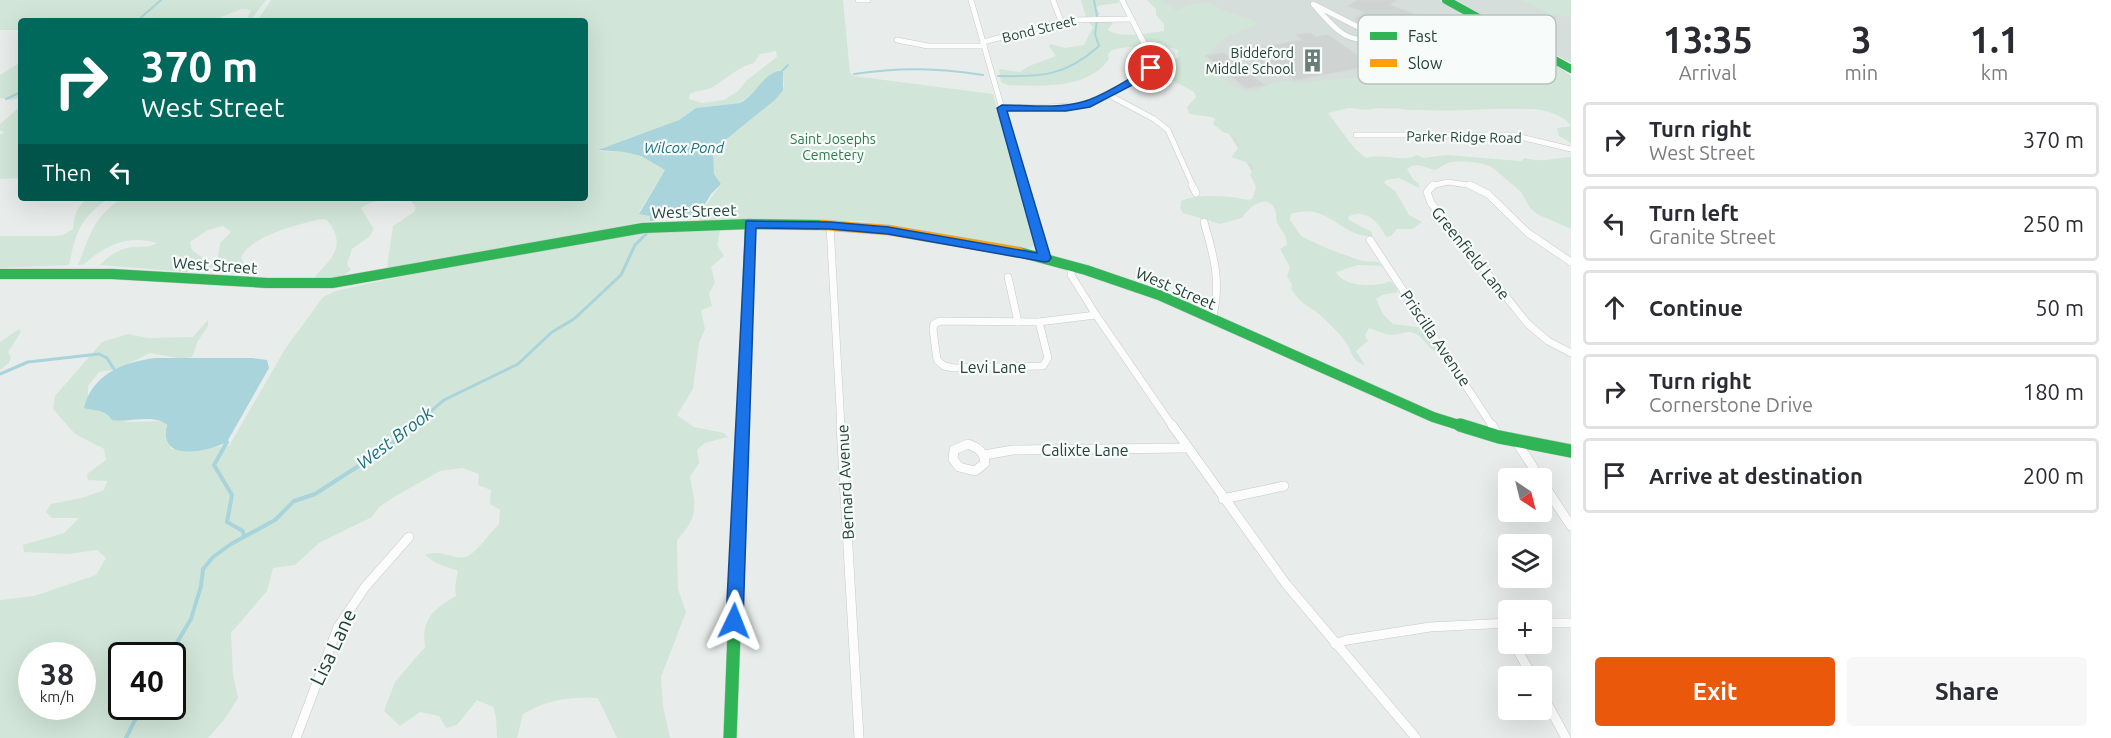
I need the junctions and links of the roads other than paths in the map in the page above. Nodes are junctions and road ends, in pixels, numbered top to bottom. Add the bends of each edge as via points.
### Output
1 (858, 0) edge
2 (868, 0) edge
3 (971, 0) edge
4 (1053, 0) edge
5 (1122, 0) edge
6 (1446, 0) edge
7 (1314, 2) edge
8 (1474, 15) edge
9 (1131, 19) junction
10 (1061, 21) junction
11 (1358, 27) edge
12 (897, 40) dead end
13 (1358, 40) edge
14 (983, 44) junction
15 (1151, 57) dead end
16 (1556, 59) edge
17 (1151, 68) dead end
18 (1571, 69) edge
19 (1107, 94) junction
20 (1002, 108) junction
21 (1356, 135) dead end
22 (1571, 149) edge
23 (1196, 193) dead end
24 (1204, 222) dead end
25 (750, 224) junction
26 (830, 225) junction
27 (1371, 240) dead end
28 (1045, 258) junction
29 (1571, 262) edge
30 (1071, 266) junction
31 (0, 274) edge
32 (1008, 277) dead end
33 (1096, 315) junction
34 (1212, 319) junction
35 (1018, 322) junction
36 (1039, 322) junction
37 (1571, 353) edge
38 (1498, 436) junction
39 (1516, 441) junction
40 (1186, 448) junction
41 (1571, 451) edge
42 (984, 455) dead end
43 (1533, 468) edge
44 (1284, 486) dead end
45 (1552, 497) edge
46 (1223, 499) junction
47 (1571, 526) edge
48 (409, 537) dead end
49 (1498, 623) edge
50 (1552, 623) edge
51 (1571, 623) edge
52 (1335, 644) junction
53 (1552, 712) edge
54 (296, 738) edge
55 (730, 738) edge
56 (859, 738) edge
57 (1416, 738) edge
58 (1566, 738) edge

1 - 2 street
3 - 14 street
4 - 10 street
5 - 9 street
6 - 8 street
7 - 11 street
7 - 13 street via 1344,37
9 - 10 street, Bond Street
9 - 15 street
10 - 14 street, Bond Street
12 - 14 street, Bond Street via 928,46
14 - 20 street
16 - 18 street
17 - 19 street
19 - 20 street via 1078,107
19 - 23 street via 1168,130
20 - 28 street
21 - 22 street, Parker Ridge Road via 1512,135
24 - 34 street via 1220,283
25 - 26 street, West Street
25 - 31 street, West Street via 629,230 317,285 98,273
25 - 55 street
26 - 28 street, West Street via 914,234
26 - 56 street, Bernard Avenue
27 - 38 street, Priscilla Avenue
28 - 30 street, West Street
29 - 37 street, Greenfield Lane via 1529,234 1497,199 1481,189 1445,182 1428,190 1431,203 1528,324
30 - 33 street via 1071,275
30 - 34 street, West Street via 1159,295
32 - 35 street
33 - 36 street
33 - 40 street
34 - 38 street, West Street via 1410,408
35 - 36 street
35 - 36 street, Levi Lane via 935,323 938,362 944,366 1046,364
38 - 39 street, West Street
39 - 41 street, West Street
39 - 43 street
40 - 42 street, Calixte Lane via 1013,450
40 - 46 street
44 - 46 street
45 - 47 street
46 - 52 street
48 - 54 street, Lisa Lane via 365,587 338,627
49 - 52 street via 1430,627
50 - 51 street
52 - 57 street
53 - 58 street

